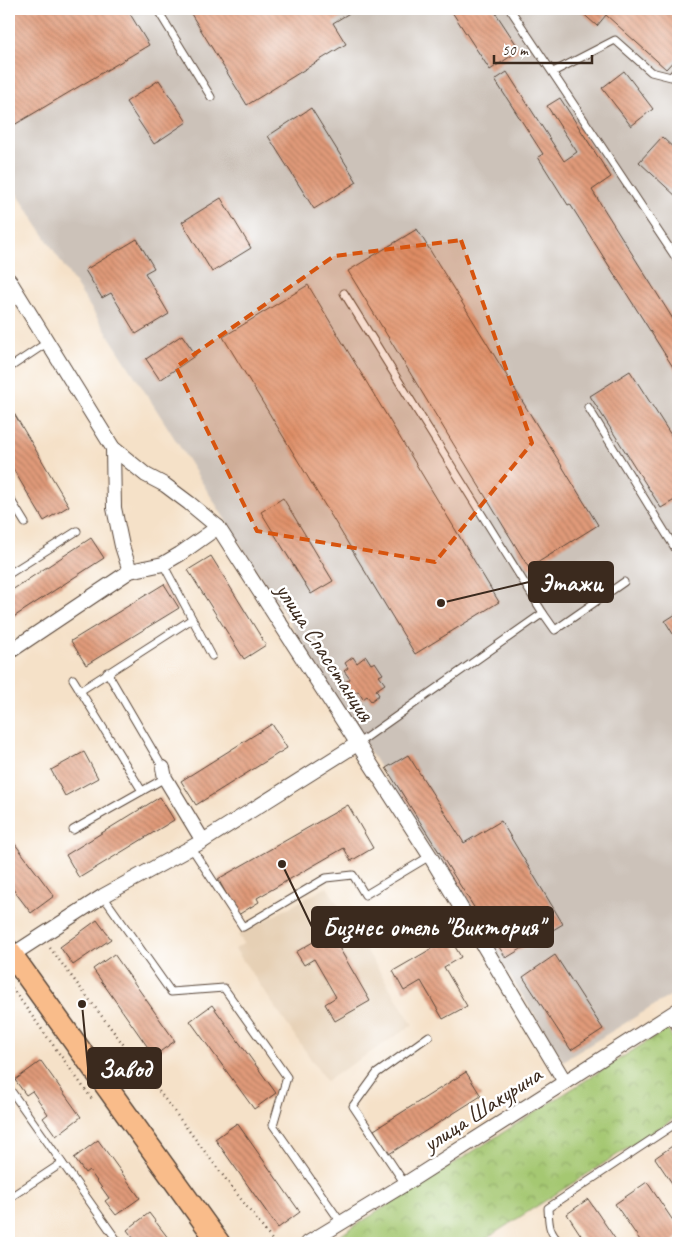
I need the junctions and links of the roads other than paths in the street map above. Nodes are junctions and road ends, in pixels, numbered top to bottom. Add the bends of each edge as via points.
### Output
1 (157, 9) edge
2 (510, 9) edge
3 (678, 69) edge
4 (553, 72) junction
5 (211, 97) dead end
6 (678, 261) edge
7 (9, 280) edge
8 (344, 293) dead end
9 (48, 342) junction
10 (9, 368) edge
11 (588, 407) dead end
12 (113, 448) junction
13 (9, 497) edge
14 (25, 523) dead end
15 (218, 527) junction
16 (77, 531) dead end
17 (678, 553) edge
18 (163, 564) junction
19 (130, 571) junction
20 (9, 574) edge
21 (624, 582) dead end
22 (543, 612) junction
23 (192, 619) junction
24 (9, 652) edge
25 (212, 656) dead end
26 (107, 672) junction
27 (73, 679) dead end
28 (80, 691) junction
29 (357, 744) junction
30 (164, 773) junction
31 (142, 791) junction
32 (73, 830) dead end
33 (197, 844) junction
34 (430, 856) junction
35 (103, 896) junction
36 (10, 953) edge
37 (673, 1013) edge
38 (678, 1030) edge
39 (429, 1036) dead end
40 (566, 1082) junction
41 (9, 1088) edge
42 (678, 1122) edge
43 (62, 1163) junction
44 (405, 1184) junction
45 (9, 1198) edge
46 (342, 1224) junction
47 (119, 1243) edge
48 (219, 1243) edge
49 (308, 1243) edge
50 (560, 1243) edge

1 - 5 lane
2 - 4 lane
3 - 4 lane via 671,77 651,72 615,40
4 - 6 lane
7 - 9 street, улица Спасстанция
8 - 22 lane
9 - 10 lane
9 - 12 street, улица Спасстанция
11 - 17 lane
12 - 15 street, улица Спасстанция
12 - 19 street via 114,508
13 - 14 lane
15 - 18 street
15 - 29 street, улица Спасстанция
16 - 20 lane
18 - 19 street
18 - 23 lane
19 - 24 street
21 - 22 lane via 555,630
22 - 29 lane
23 - 25 lane
23 - 26 lane
26 - 28 lane
26 - 30 lane
27 - 28 lane
28 - 31 lane
29 - 33 street
29 - 34 street, улица Спасстанция
30 - 31 lane
30 - 33 street
31 - 32 lane
33 - 34 lane via 243,927 326,878 354,875 365,895
33 - 35 street
34 - 40 street, улица Спасстанция
35 - 36 street
35 - 46 lane via 171,992 224,988 287,1077 273,1125
36 - 48 main road
37 - 38 lane
37 - 40 street, улица Шакурина
39 - 44 lane via 377,1072 353,1106
40 - 44 street, улица Шакурина
41 - 43 lane
42 - 50 lane via 548,1208 552,1235
43 - 45 lane
43 - 47 lane
44 - 46 street, улица Шакурина
46 - 49 street, улица Шакурина

